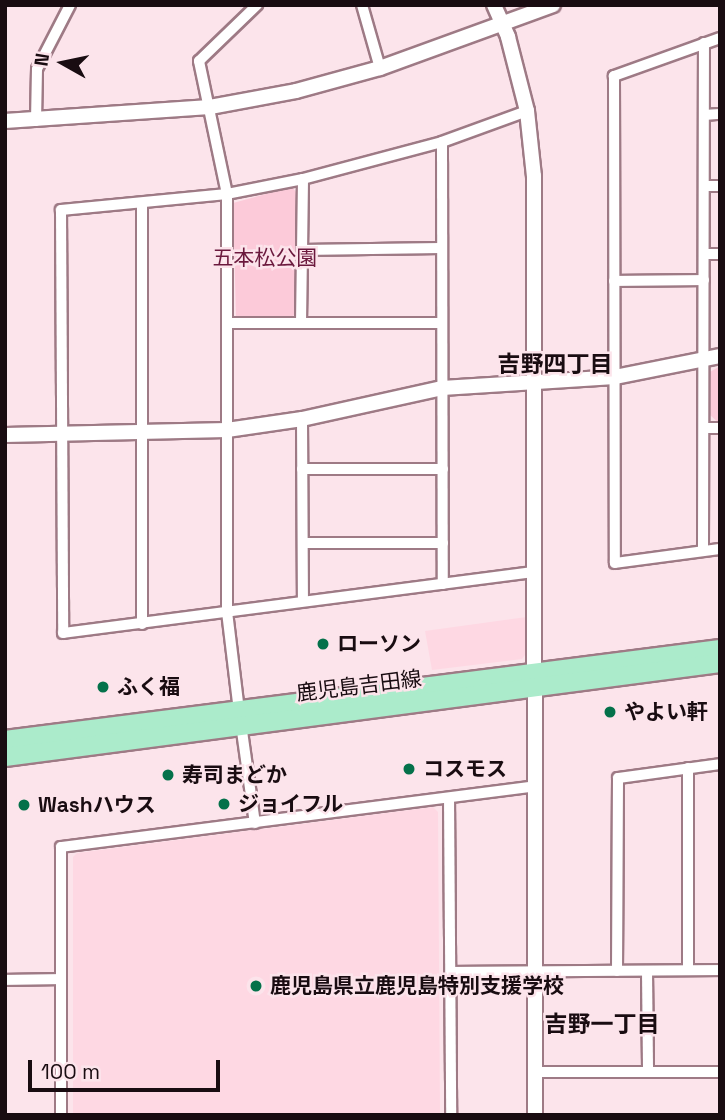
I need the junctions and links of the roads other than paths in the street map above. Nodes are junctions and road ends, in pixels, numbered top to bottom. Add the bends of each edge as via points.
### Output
1 (70, 5) edge
2 (257, 5) edge
3 (362, 5) edge
4 (494, 5) edge
5 (553, 5) edge
6 (503, 25) junction
7 (720, 38) edge
8 (704, 43) junction
9 (380, 68) junction
10 (210, 107) junction
11 (527, 111) junction
12 (720, 114) edge
13 (704, 115) junction
14 (5, 121) edge
15 (36, 121) junction
16 (442, 142) junction
17 (303, 179) junction
18 (704, 186) junction
19 (720, 186) edge
20 (227, 194) junction
21 (142, 205) junction
22 (441, 248) junction
23 (302, 250) junction
24 (704, 254) junction
25 (720, 254) edge
26 (704, 280) junction
27 (614, 281) junction
28 (301, 323) junction
29 (442, 323) junction
30 (227, 324) junction
31 (720, 356) edge
32 (704, 359) junction
33 (615, 377) junction
34 (534, 383) junction
35 (442, 388) junction
36 (302, 419) junction
37 (705, 428) junction
38 (720, 428) edge
39 (226, 429) junction
40 (142, 433) junction
41 (5, 435) edge
42 (63, 435) junction
43 (302, 469) junction
44 (443, 469) junction
45 (303, 543) junction
46 (443, 543) junction
47 (720, 549) edge
48 (703, 551) junction
49 (534, 572) junction
50 (443, 584) junction
51 (303, 601) junction
52 (227, 612) junction
53 (142, 624) junction
54 (720, 649) edge
55 (720, 663) edge
56 (535, 679) junction
57 (240, 718) junction
58 (5, 740) edge
59 (5, 757) edge
60 (720, 764) edge
61 (688, 768) junction
62 (534, 786) junction
63 (449, 798) junction
64 (254, 823) junction
65 (535, 971) junction
66 (617, 971) junction
67 (647, 971) junction
68 (688, 971) junction
69 (720, 971) edge
70 (451, 972) junction
71 (60, 979) junction
72 (5, 980) edge
73 (535, 1072) junction
74 (648, 1072) junction
75 (720, 1072) edge
76 (61, 1115) edge
77 (452, 1115) edge
78 (535, 1115) edge

1 - 15 street via 37,69
2 - 10 street via 199,61
3 - 9 street
4 - 6 street
5 - 6 street
6 - 9 street
6 - 11 street
7 - 8 street
8 - 13 street
8 - 27 street via 614,76
9 - 10 street
10 - 15 street
10 - 20 street
11 - 16 street
11 - 34 street via 535,212
12 - 13 street
13 - 18 street
14 - 15 street
16 - 17 street
16 - 22 street
17 - 20 street
17 - 23 street
18 - 19 street
18 - 24 street
20 - 21 street
20 - 30 street
21 - 40 street
21 - 42 street via 61,210
22 - 23 street
22 - 29 street
23 - 28 street
24 - 25 street
24 - 26 street
26 - 27 street
26 - 32 street
27 - 33 street
28 - 29 street
28 - 30 street
29 - 35 street
30 - 39 street
31 - 32 street
32 - 33 street
32 - 37 street
33 - 34 street
33 - 48 street via 615,563
34 - 35 street
34 - 49 street
35 - 36 street
35 - 44 street
36 - 39 street
36 - 43 street
37 - 38 street
37 - 48 street
39 - 40 street
39 - 52 street
40 - 42 street
40 - 53 street
41 - 42 street
42 - 53 street via 63,633
43 - 44 street
43 - 45 street
44 - 46 street
45 - 46 street
45 - 51 street
46 - 50 street
47 - 48 street
49 - 50 street
49 - 56 street
50 - 51 street
51 - 52 street
52 - 53 street
52 - 57 street
54 - 56 main road, 鹿児島吉田線
55 - 56 main road, 鹿児島吉田線
56 - 57 main road, 鹿児島吉田線
56 - 62 street
57 - 58 main road, 鹿児島吉田線
57 - 59 main road, 鹿児島吉田線
57 - 64 street
60 - 61 street
61 - 66 street via 618,778
61 - 68 street
62 - 63 street
62 - 65 street
63 - 64 street
63 - 70 street
64 - 71 street via 61,848
65 - 66 street
65 - 70 street
65 - 73 street
66 - 67 street
67 - 68 street
67 - 74 street
68 - 69 street
70 - 77 street
71 - 72 street
71 - 76 street
73 - 74 street
73 - 78 street
74 - 75 street

